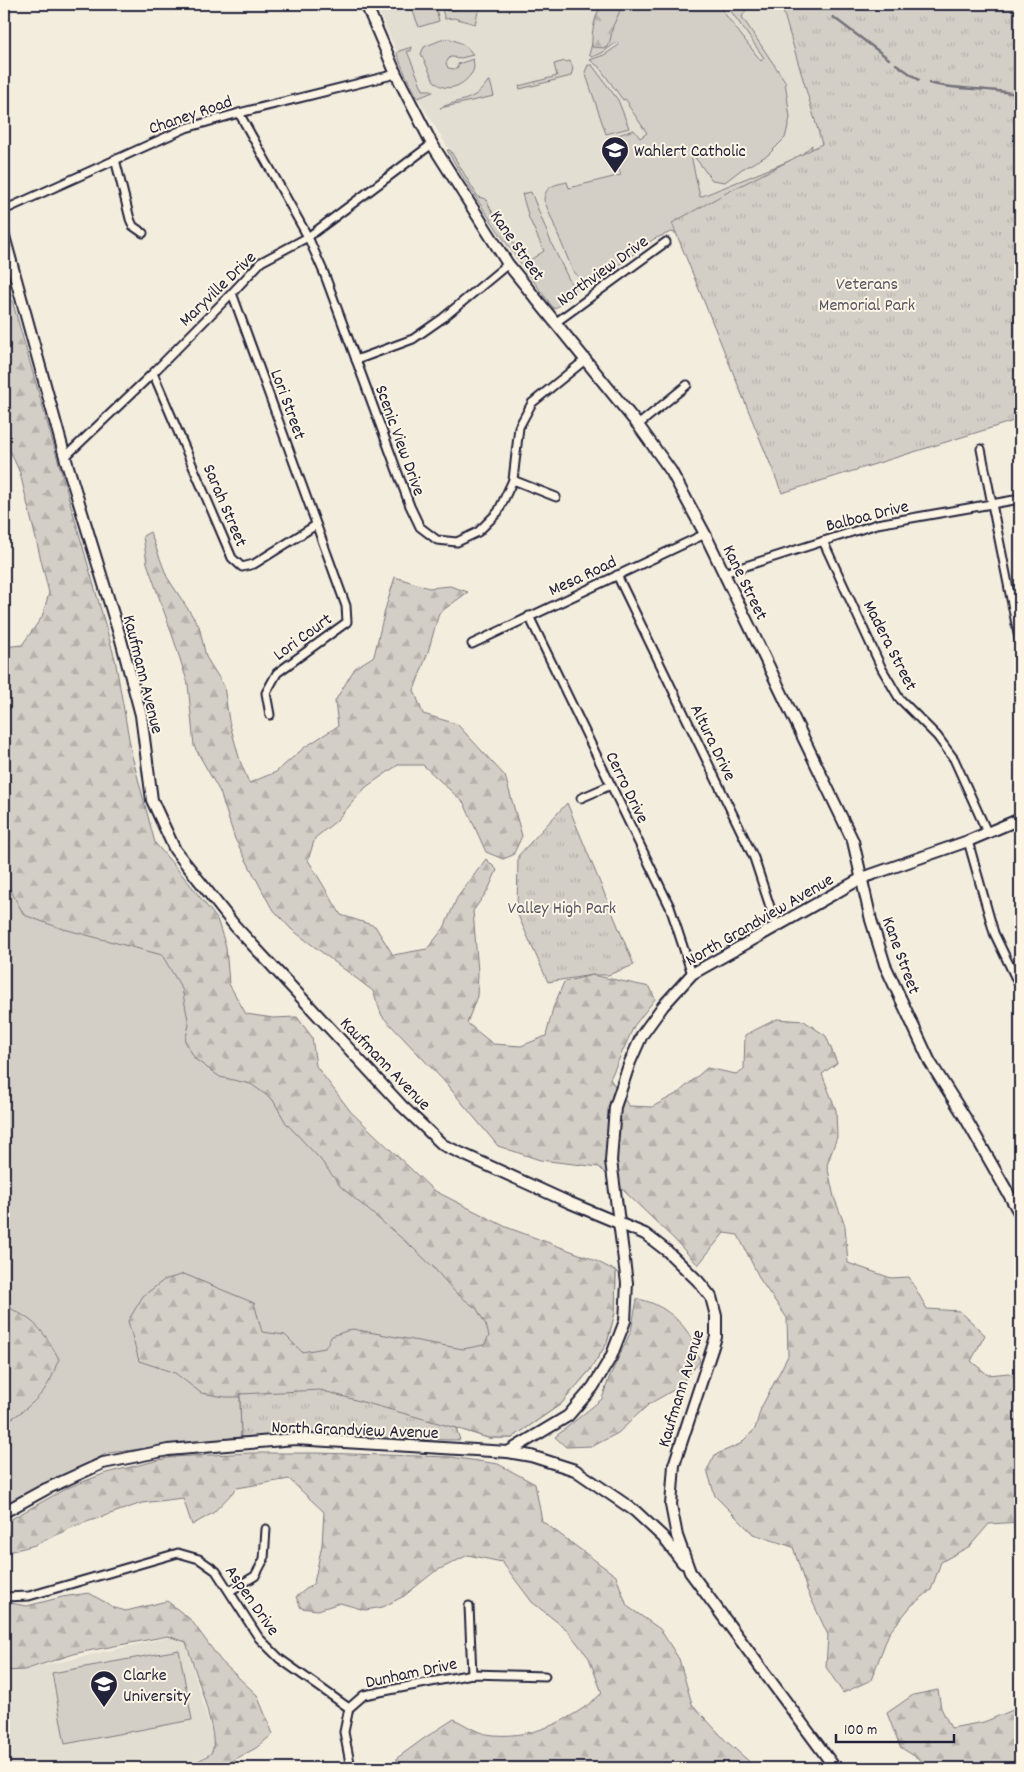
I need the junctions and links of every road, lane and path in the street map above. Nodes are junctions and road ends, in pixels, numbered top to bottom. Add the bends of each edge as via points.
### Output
1 (366, 4) edge
2 (396, 74) junction
3 (239, 113) junction
4 (432, 144) junction
5 (115, 159) junction
6 (4, 210) edge
7 (143, 233) dead end
8 (4, 236) edge
9 (308, 237) junction
10 (666, 242) dead end
11 (508, 264) junction
12 (232, 293) junction
13 (556, 323) junction
14 (356, 360) junction
15 (585, 360) junction
16 (153, 372) junction
17 (687, 385) dead end
18 (638, 426) junction
19 (980, 449) dead end
20 (65, 458) junction
21 (513, 480) junction
22 (556, 497) dead end
23 (1020, 499) edge
24 (993, 504) junction
25 (316, 525) junction
26 (705, 534) junction
27 (823, 541) junction
28 (724, 573) junction
29 (617, 575) junction
30 (529, 616) junction
31 (472, 644) dead end
32 (1020, 644) edge
33 (270, 715) dead end
34 (611, 785) junction
35 (580, 798) dead end
36 (1020, 819) edge
37 (987, 832) junction
38 (968, 841) junction
39 (862, 878) junction
40 (776, 926) junction
41 (692, 974) junction
42 (1018, 977) edge
43 (1020, 987) edge
44 (1020, 1214) edge
45 (620, 1224) junction
46 (508, 1452) junction
47 (4, 1512) edge
48 (266, 1530) dead end
49 (690, 1572) junction
50 (230, 1591) junction
51 (4, 1597) edge
52 (469, 1606) dead end
53 (472, 1674) junction
54 (545, 1676) dead end
55 (349, 1708) junction
56 (351, 1768) edge
57 (835, 1768) edge

1 - 2 street, Kane Street
2 - 3 street, Chaney Road
2 - 4 street, Kane Street
3 - 5 street, Chaney Road via 186,128
3 - 9 street, Scenic View Drive
4 - 9 street, Maryville Drive
4 - 11 street, Kane Street
5 - 6 street, Chaney Road
5 - 7 street via 130,219 133,226
8 - 20 street, Kaufmann Avenue
9 - 12 street, Maryville Drive via 261,262
9 - 14 street, Scenic View Drive
10 - 13 street, Northview Drive
11 - 13 street, Kane Street
11 - 14 street via 413,339
12 - 16 street, Maryville Drive
12 - 25 street, Lori Street
13 - 15 street, Kane Street
14 - 21 street, Scenic View Drive via 410,506 420,527 431,536 437,540 457,542 478,532 498,512
15 - 18 street, Kane Street
15 - 21 street, Scenic View Drive via 532,403 520,427
16 - 20 street, Maryville Drive
16 - 25 street, Sarah Street via 232,558 242,568 254,564
17 - 18 street
18 - 26 street, Kane Street via 671,471
19 - 24 street
20 - 45 street, Kaufmann Avenue via 141,715 152,800 174,850 235,926 401,1105 444,1145
21 - 22 street
23 - 24 street, Balboa Drive
24 - 27 street, Balboa Drive via 878,524
24 - 32 street
25 - 33 street, Lori Court via 346,606 347,622 277,673 266,693
26 - 28 street, Kane Street
26 - 29 street, Mesa Road
27 - 28 street, Balboa Drive
27 - 37 street, Madera Street via 898,698 937,736 954,759
28 - 39 street, Kane Street via 853,840
29 - 30 street, Mesa Road
29 - 40 street, Altura Drive via 754,858
30 - 31 street, Mesa Road
30 - 34 street, Cerro Drive
34 - 35 street
34 - 41 street, Cerro Drive via 670,908
36 - 37 street, North Grandview Avenue
37 - 38 street, North Grandview Avenue
38 - 39 street, North Grandview Avenue
38 - 42 street via 994,933
39 - 40 street, North Grandview Avenue
39 - 44 street, Kane Street via 884,965 910,1021 930,1062
40 - 41 street, North Grandview Avenue
41 - 45 street, North Grandview Avenue via 642,1034 615,1107 611,1161
42 - 43 street
45 - 46 street, North Grandview Avenue via 627,1283 625,1322 611,1357 593,1387 568,1416
45 - 49 street, Kaufmann Avenue via 645,1234 686,1269 711,1297 716,1316 716,1337 674,1465 672,1505 677,1536
46 - 47 street, North Grandview Avenue via 295,1439 168,1450 103,1463
46 - 49 street, North Grandview Avenue via 575,1470 606,1490 663,1537
48 - 50 street via 264,1559 255,1576
49 - 57 street, Kaufmann Avenue
50 - 51 street, Aspen Drive via 216,1571 199,1559 178,1553 29,1596
50 - 55 street, Aspen Drive via 258,1638 280,1659
52 - 53 street
53 - 54 street, Dunham Drive
53 - 55 street, Dunham Drive via 364,1695
55 - 56 street, Dunham Drive via 344,1732

